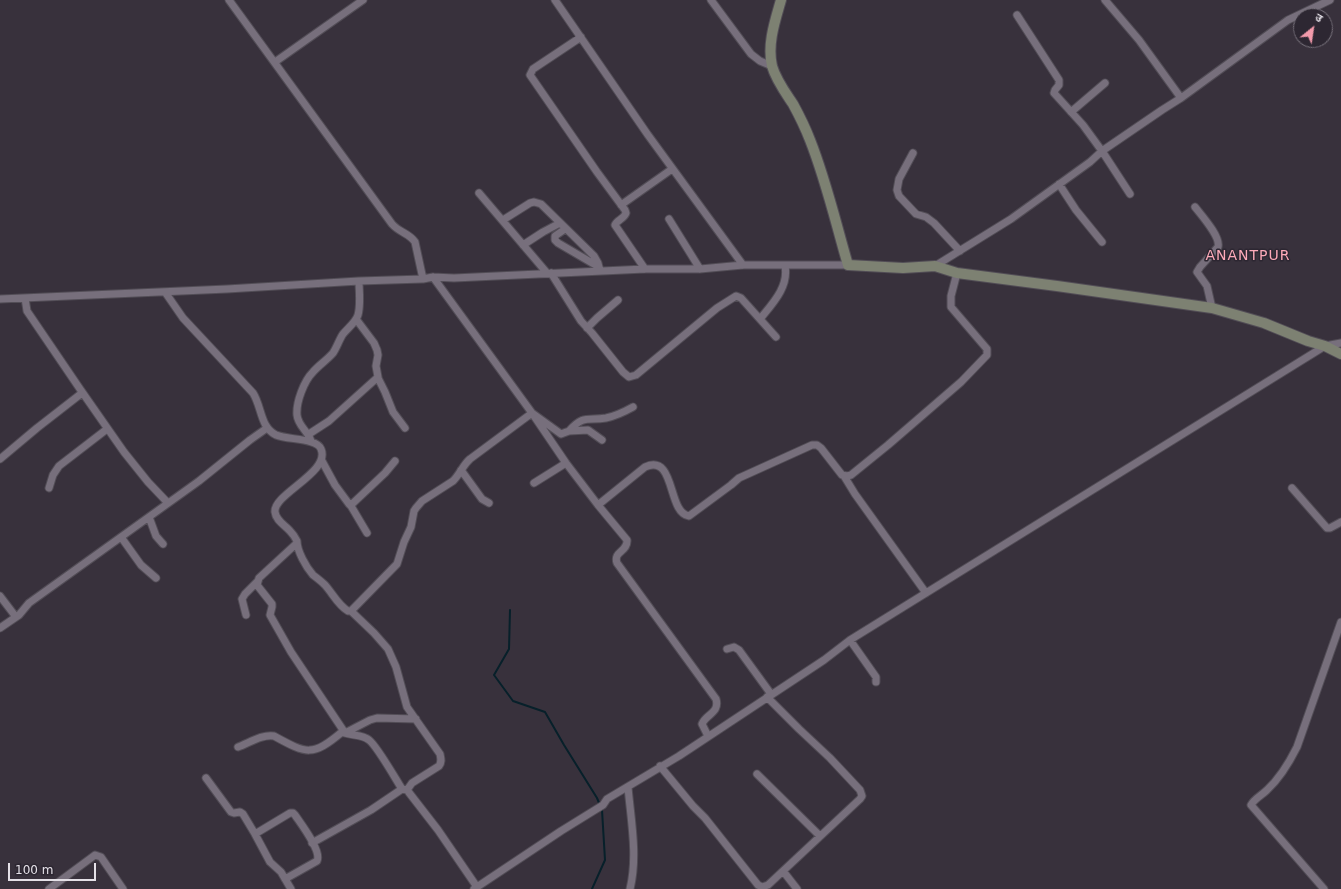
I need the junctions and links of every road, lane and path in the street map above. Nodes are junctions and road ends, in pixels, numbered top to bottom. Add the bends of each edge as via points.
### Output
1 (229, 0) edge
2 (363, 0) edge
3 (555, 0) edge
4 (711, 0) edge
5 (781, 0) edge
6 (1105, 0) edge
7 (1328, 1) edge
8 (1017, 15) dead end
9 (581, 37) junction
10 (275, 62) junction
11 (772, 66) junction
12 (1104, 83) dead end
13 (1181, 98) junction
14 (1071, 112) junction
15 (1102, 151) junction
16 (913, 153) dead end
17 (672, 169) junction
18 (1059, 184) junction
19 (479, 193) dead end
20 (1130, 194) dead end
21 (621, 205) junction
22 (1195, 207) dead end
23 (669, 219) dead end
24 (502, 220) junction
25 (560, 223) junction
26 (565, 229) junction
27 (1102, 242) dead end
28 (523, 245) junction
29 (960, 250) junction
30 (743, 265) junction
31 (785, 266) junction
32 (848, 266) junction
33 (935, 266) junction
34 (599, 269) junction
35 (645, 269) junction
36 (700, 269) junction
37 (549, 273) junction
38 (957, 273) junction
39 (433, 277) junction
40 (423, 279) junction
41 (359, 281) junction
42 (164, 292) junction
43 (25, 298) junction
44 (0, 299) edge
45 (618, 300) dead end
46 (1212, 308) junction
47 (356, 319) junction
48 (760, 319) junction
49 (587, 328) junction
50 (776, 337) dead end
51 (1341, 343) edge
52 (1325, 346) junction
53 (1341, 354) edge
54 (378, 378) junction
55 (82, 393) junction
56 (633, 407) dead end
57 (532, 413) junction
58 (267, 428) junction
59 (405, 428) dead end
60 (107, 429) junction
61 (570, 431) junction
62 (310, 437) junction
63 (602, 440) dead end
64 (0, 459) edge
65 (322, 461) junction
66 (395, 461) dead end
67 (566, 463) junction
68 (461, 470) junction
69 (844, 476) junction
70 (534, 483) dead end
71 (49, 488) dead end
72 (1292, 488) dead end
73 (168, 503) junction
74 (489, 503) dead end
75 (598, 505) junction
76 (351, 506) junction
77 (149, 517) junction
78 (1341, 522) edge
79 (367, 533) dead end
80 (121, 537) junction
81 (297, 543) junction
82 (164, 544) dead end
83 (156, 578) dead end
84 (258, 581) junction
85 (926, 593) junction
86 (0, 596) edge
87 (351, 611) junction
88 (246, 615) dead end
89 (16, 617) junction
90 (1341, 622) edge
91 (0, 628) edge
92 (850, 640) junction
93 (728, 649) dead end
94 (876, 682) dead end
95 (769, 696) junction
96 (416, 719) junction
97 (344, 732) junction
98 (708, 736) junction
99 (238, 747) dead end
100 (660, 766) junction
101 (757, 774) dead end
102 (206, 778) dead end
103 (628, 787) junction
104 (405, 790) junction
105 (255, 834) junction
106 (820, 836) junction
107 (312, 843) junction
108 (783, 871) junction
109 (286, 879) junction
110 (475, 888) edge
111 (49, 889) edge
112 (123, 889) edge
113 (291, 889) edge
114 (630, 889) edge
115 (797, 889) edge
116 (1324, 889) edge

1 - 10 street
2 - 10 street
3 - 9 street
4 - 11 street via 751,54
5 - 11 street via 773,27
6 - 13 street
7 - 13 street via 1288,20
8 - 14 street via 1059,80 1054,93
9 - 17 street
9 - 21 street via 534,69 530,75
10 - 40 street via 392,224 416,242
11 - 32 street via 810,140
12 - 14 street
13 - 15 street
14 - 15 street
15 - 18 street
15 - 20 street
16 - 29 street via 898,179 899,196 916,214 934,223
17 - 21 street
17 - 30 street
18 - 27 street
18 - 29 street
19 - 24 street
21 - 35 street via 626,213 615,225
22 - 46 street via 1219,243 1197,272 1206,286
23 - 36 street
24 - 25 street via 534,202 541,204
24 - 28 street
25 - 26 street
25 - 28 street
26 - 34 street via 594,256
26 - 34 street via 555,236 555,240
28 - 37 street
29 - 33 street
30 - 31 street
30 - 36 street
31 - 32 street
31 - 48 street via 785,279 780,292
32 - 33 street
33 - 38 street
34 - 35 street
34 - 37 street
35 - 36 street
37 - 39 street
37 - 49 street
38 - 46 street
38 - 69 street via 951,307 987,349 986,358 888,445 851,475
39 - 40 street
39 - 57 street
40 - 41 street
41 - 42 street
41 - 47 street via 359,311
42 - 43 street
42 - 58 street via 183,318 253,393
43 - 44 street
43 - 55 street via 28,311
45 - 49 street
46 - 52 street via 1264,323
47 - 54 street via 377,350
47 - 62 street via 343,334 330,356 305,382 297,415 301,426
48 - 49 street via 739,296 733,297 636,375 630,377
48 - 50 street
51 - 52 street
52 - 53 street
52 - 85 street
54 - 59 street via 393,412
54 - 62 street
55 - 60 street
55 - 64 street
56 - 61 street via 611,417 584,419
57 - 61 street via 561,434
57 - 67 street
57 - 68 street via 470,459
58 - 62 street via 283,437
58 - 73 street
60 - 71 street via 60,466 53,475
60 - 73 street via 134,466
61 - 63 street via 588,430
62 - 65 street via 322,449
65 - 76 street via 335,485
65 - 81 street via 275,508 278,520 291,531
66 - 76 street
67 - 70 street
67 - 75 street
68 - 74 street via 482,499
68 - 87 street via 453,481 422,501 416,508 397,564
69 - 75 street via 821,448 812,445 738,478 689,516 679,510 666,474 656,465 645,467
69 - 85 street
72 - 78 street via 1327,528
73 - 77 street
75 - 98 street via 627,540 625,549 616,556 617,563 716,699 717,708 702,724
76 - 79 street
77 - 80 street
77 - 82 street via 156,536
80 - 83 street via 141,565
80 - 89 street via 29,603
81 - 84 street
81 - 87 street via 313,574 344,609
84 - 88 street via 242,599
84 - 97 street via 258,587 272,605 270,614 284,641
85 - 92 street
86 - 89 street
87 - 96 street via 388,649 396,668 406,707
89 - 91 street
90 - 116 street via 1292,758 1278,778 1251,805
92 - 94 street via 876,677
92 - 95 street
93 - 95 street via 739,650
95 - 98 street
95 - 106 street via 862,793 860,799
96 - 97 street via 377,718
96 - 104 street via 440,754 441,762
97 - 99 street via 328,744 310,750 295,748 270,735
97 - 104 street via 370,740
98 - 100 street
100 - 103 street
100 - 108 street via 758,885 768,885
101 - 106 street
102 - 105 street via 231,812 241,812
103 - 110 street
103 - 114 street via 634,850
104 - 107 street
104 - 110 street via 438,830
105 - 107 street via 292,813
105 - 109 street via 270,862
106 - 108 street
107 - 109 street via 319,856 317,861
108 - 115 street
109 - 113 street
111 - 112 street via 95,855 101,857

